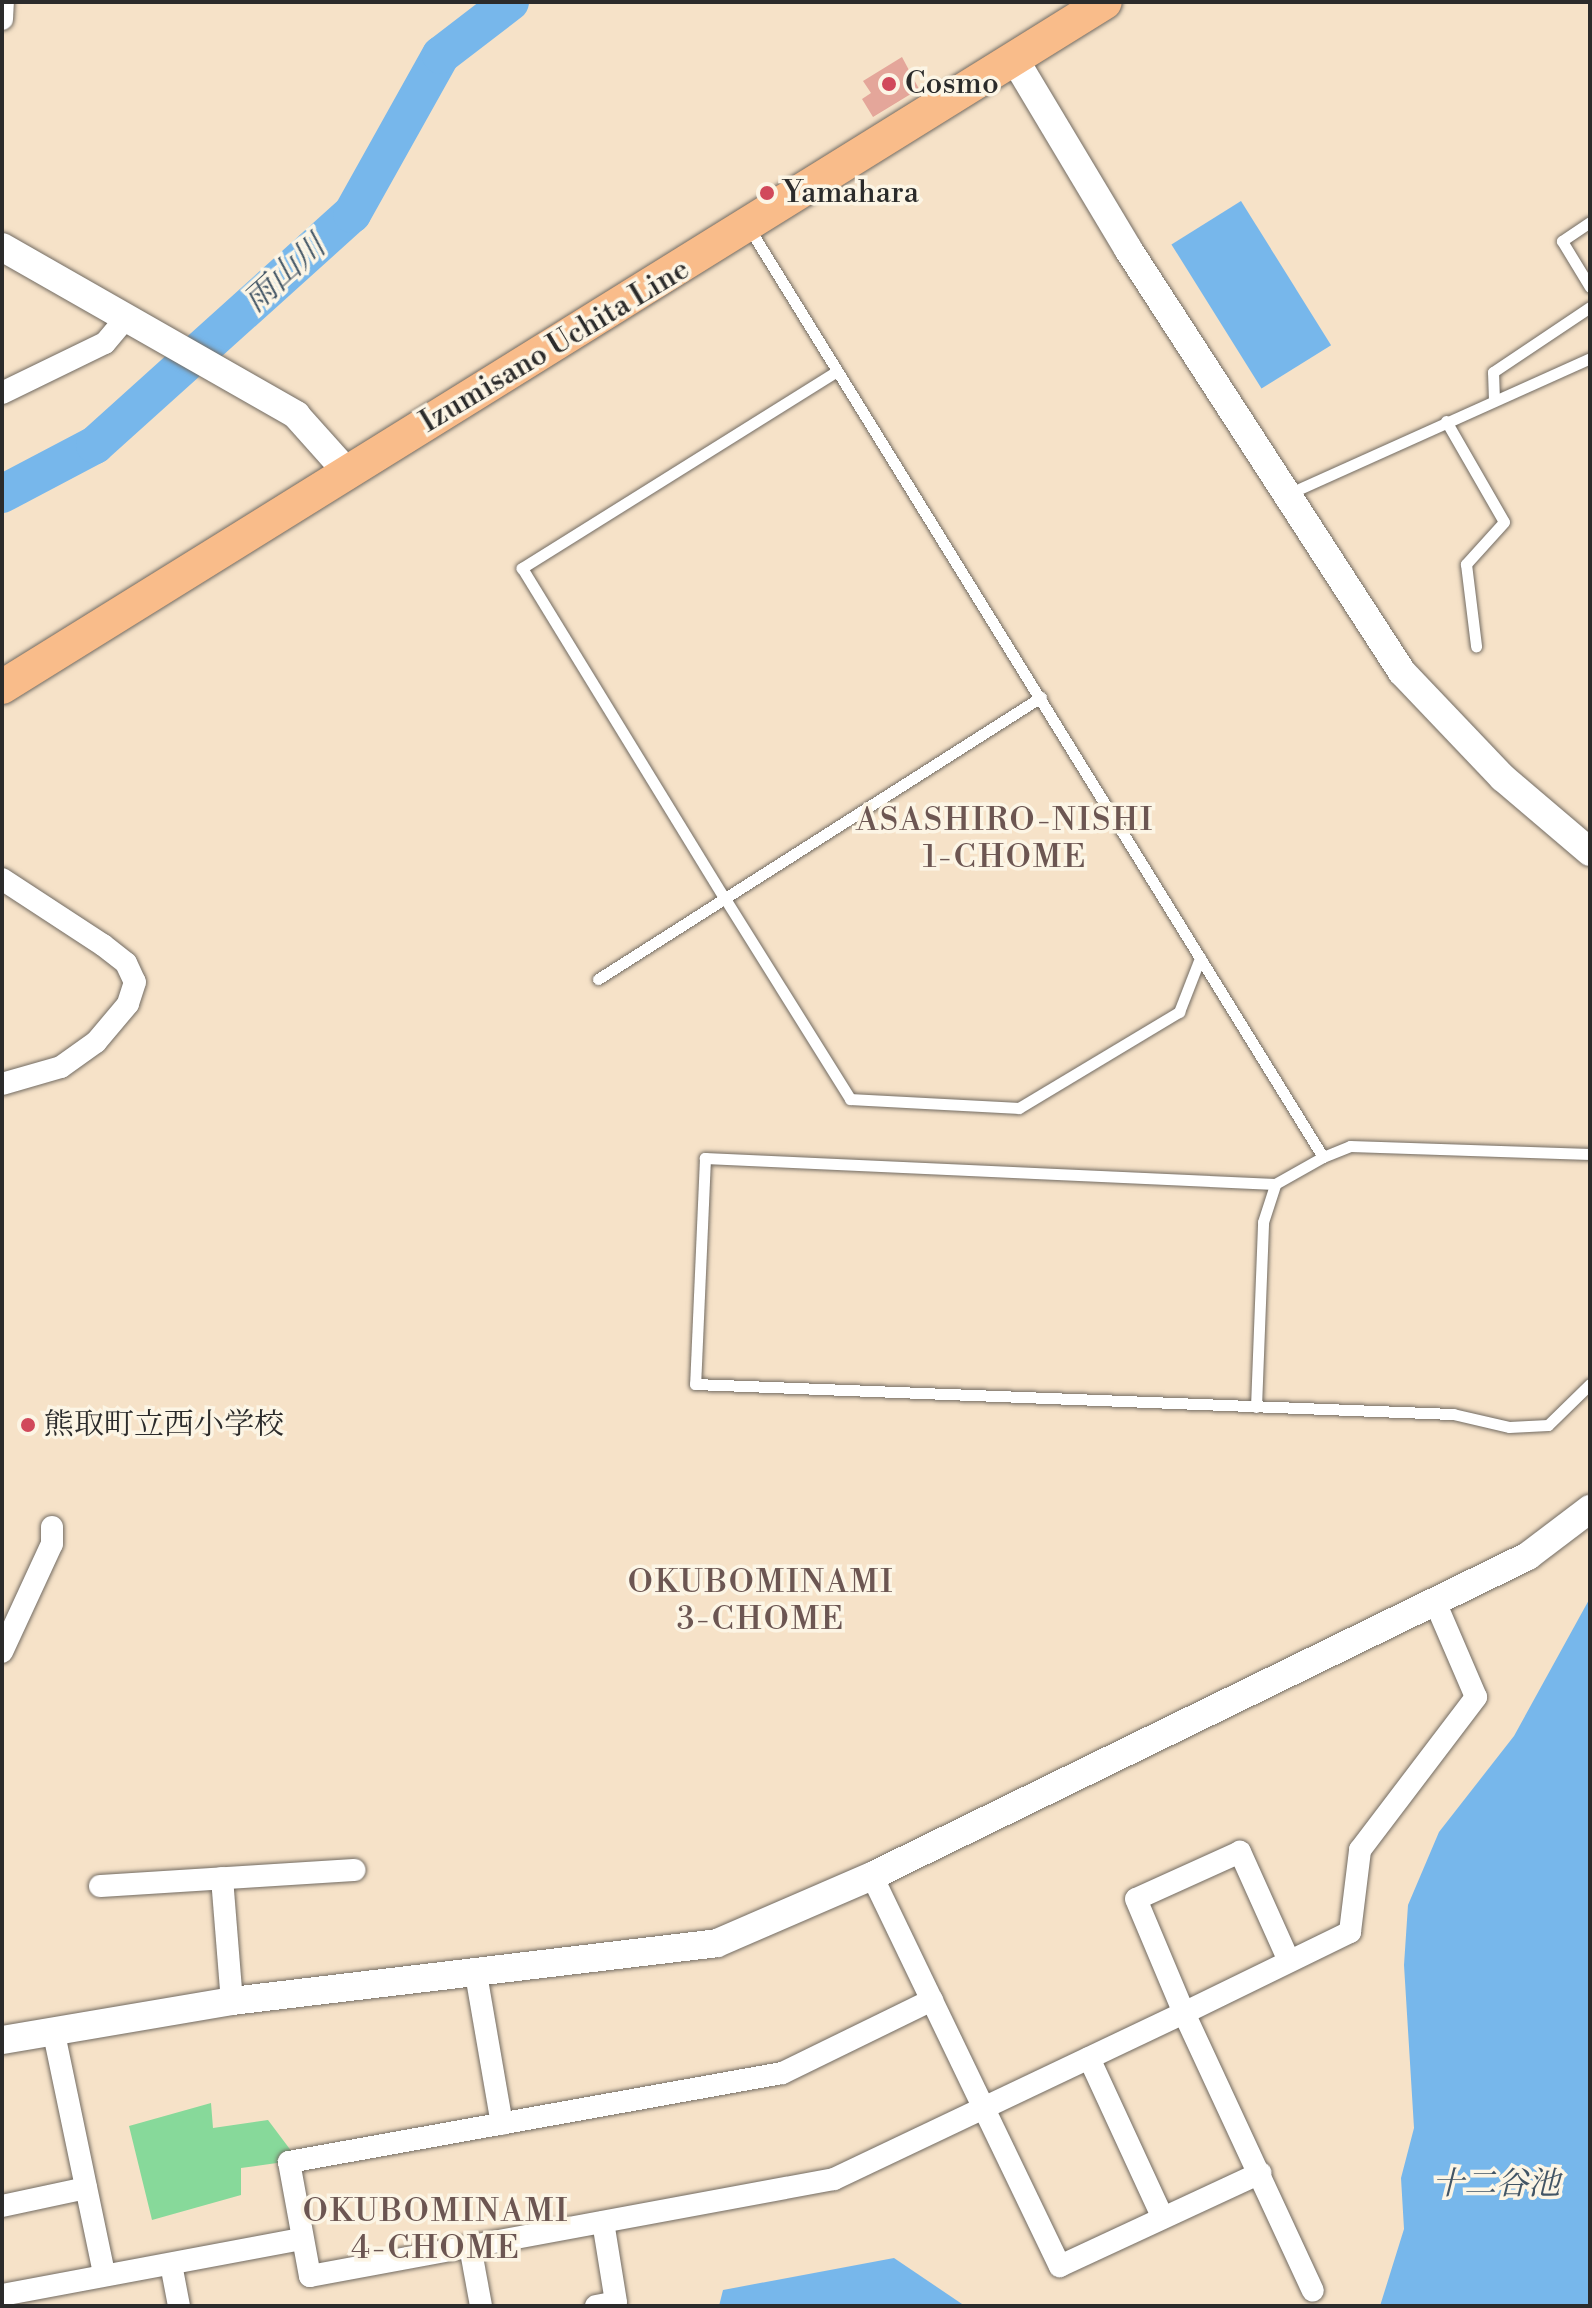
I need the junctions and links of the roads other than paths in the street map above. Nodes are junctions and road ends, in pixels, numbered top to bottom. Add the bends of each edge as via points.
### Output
1 (3, 2) edge
2 (1085, 6) edge
3 (2, 19) edge
4 (1015, 60) junction
5 (1590, 222) edge
6 (749, 228) junction
7 (2, 247) edge
8 (1590, 287) edge
9 (1590, 307) edge
10 (126, 318) junction
11 (1590, 358) edge
12 (837, 371) junction
13 (2, 393) edge
14 (1494, 400) junction
15 (1446, 421) junction
16 (346, 471) junction
17 (1284, 496) junction
18 (1476, 646) dead end
19 (2, 687) edge
20 (1041, 697) junction
21 (1590, 852) edge
22 (2, 879) edge
23 (724, 897) junction
24 (1200, 958) junction
25 (598, 979) dead end
26 (2, 1084) edge
27 (1590, 1154) edge
28 (1323, 1157) junction
29 (1275, 1184) junction
30 (1590, 1384) edge
31 (1256, 1407) junction
32 (1590, 1509) edge
33 (52, 1527) dead end
34 (1435, 1602) junction
35 (2, 1652) edge
36 (354, 1870) dead end
37 (872, 1876) junction
38 (222, 1878) junction
39 (100, 1886) dead end
40 (1289, 1961) junction
41 (476, 1974) junction
42 (932, 2000) junction
43 (232, 2001) junction
44 (1184, 2013) junction
45 (53, 2029) junction
46 (2, 2040) edge
47 (1089, 2058) junction
48 (984, 2109) junction
49 (502, 2124) junction
50 (1260, 2173) junction
51 (86, 2188) junction
52 (2, 2206) edge
53 (1163, 2218) junction
54 (603, 2222) junction
55 (302, 2239) junction
56 (470, 2246) junction
57 (171, 2264) junction
58 (104, 2274) junction
59 (1313, 2291) dead end
60 (2, 2295) edge
61 (179, 2306) edge
62 (481, 2306) edge
63 (596, 2306) edge

1 - 3 street
2 - 4 main road, Izumisano Uchita Line
4 - 6 main road, Izumisano Uchita Line
4 - 17 street
5 - 8 lane via 1562,241
6 - 12 lane
6 - 16 main road, Izumisano Uchita Line
7 - 10 street
9 - 14 lane via 1493,372
10 - 13 street via 105,343
10 - 16 street via 296,415
11 - 14 lane
12 - 20 lane
12 - 23 lane via 522,568
14 - 15 lane
15 - 17 lane
15 - 18 lane via 1504,522 1466,564
16 - 19 main road, Izumisano Uchita Line
17 - 21 street via 1411,683 1503,778
20 - 23 lane
20 - 24 lane
22 - 26 street via 103,945 126,963 135,982 128,1004 96,1042 61,1067
23 - 24 lane via 850,1099 1019,1108 1179,1012
23 - 25 lane
24 - 28 lane
27 - 28 lane via 1350,1146
28 - 29 lane
29 - 31 lane via 1263,1222
29 - 31 lane via 705,1158 695,1384
30 - 31 lane via 1548,1425
32 - 34 street via 1528,1556
33 - 35 street via 52,1544
34 - 37 street
34 - 40 street via 1476,1697 1360,1850 1350,1932
36 - 38 street
37 - 41 street via 717,1943
37 - 42 street
38 - 39 street
38 - 43 street
40 - 44 street
40 - 44 street via 1240,1852 1136,1899
41 - 43 street
41 - 49 street
42 - 48 street
42 - 49 street via 782,2073
43 - 45 street
44 - 47 street
44 - 50 street
45 - 46 street
45 - 51 street
47 - 48 street
47 - 53 street
48 - 53 street via 1060,2266
48 - 54 street via 834,2179
49 - 55 street via 289,2162
50 - 53 street
50 - 59 street
51 - 52 street
51 - 58 street
54 - 56 street
54 - 63 street via 616,2302
55 - 56 street via 310,2276
55 - 57 street
56 - 62 street
57 - 58 street
57 - 61 street
58 - 60 street

